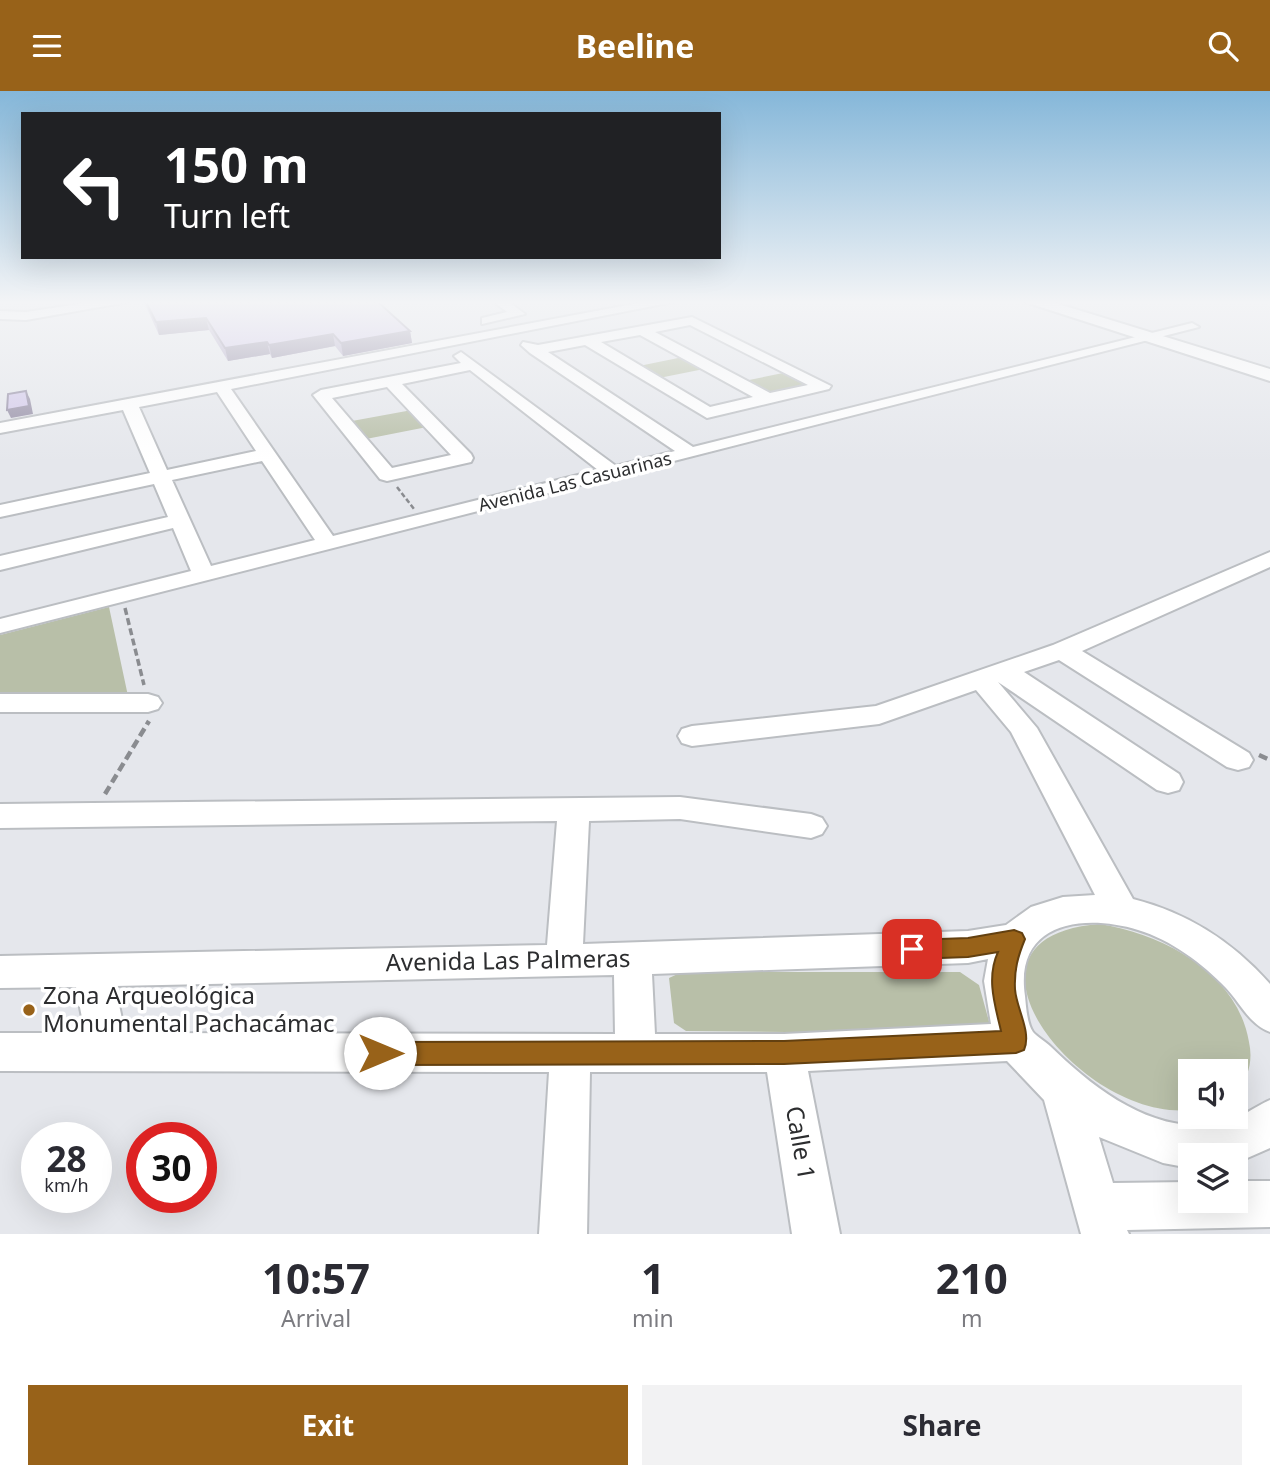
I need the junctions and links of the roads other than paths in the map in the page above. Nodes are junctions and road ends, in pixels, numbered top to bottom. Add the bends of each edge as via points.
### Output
1 (385, 355) edge
2 (461, 355) edge
3 (544, 355) edge
4 (612, 355) edge
5 (687, 355) edge
6 (761, 355) edge
7 (1081, 355) edge
8 (1206, 355) edge
9 (473, 365) junction
10 (1270, 375) edge
11 (390, 381) junction
12 (221, 386) junction
13 (321, 395) joint
14 (768, 399) junction
15 (130, 404) junction
16 (0, 428) edge
17 (690, 453) junction
18 (267, 454) junction
19 (612, 472) junction
20 (387, 475) joint
21 (161, 476) junction
22 (0, 511) edge
23 (180, 520) junction
24 (328, 544) junction
25 (1270, 559) edge
26 (0, 563) edge
27 (204, 575) junction
28 (0, 626) edge
29 (1062, 650) junction
30 (992, 675) junction
31 (0, 703) edge
32 (148, 703) dead end
33 (692, 736) dead end
34 (1238, 760) dead end
35 (1168, 782) dead end
36 (574, 809) junction
37 (0, 816) edge
38 (811, 826) dead end
39 (1121, 911) junction
40 (1014, 939) junction
41 (633, 959) junction
42 (564, 960) junction
43 (92, 969) junction
44 (0, 972) edge
45 (1270, 1014) edge
46 (1016, 1042) junction
47 (0, 1052) edge
48 (110, 1052) junction
49 (784, 1053) junction
50 (570, 1054) junction
51 (635, 1054) junction
52 (1062, 1087) junction
53 (1270, 1122) edge
54 (1270, 1204) edge
55 (1100, 1220) edge
56 (563, 1234) edge
57 (816, 1234) edge

1 - 12 street
2 - 9 street
3 - 17 street
4 - 14 street via 707,413
5 - 14 street
6 - 14 street via 823,386
7 - 17 street, Avenida Las Casuarinas
8 - 10 main road
9 - 11 street
9 - 19 street
11 - 13 street
11 - 20 street via 464,458
12 - 15 street
12 - 18 street
13 - 20 street
15 - 16 street
15 - 21 street
17 - 19 street, Avenida Las Casuarinas
18 - 21 street
18 - 24 street
19 - 24 street, Avenida Las Casuarinas
21 - 22 street
21 - 23 street
23 - 26 street
23 - 27 street
24 - 27 street, Avenida Las Casuarinas
25 - 29 street
27 - 28 street, Avenida Las Casuarinas
29 - 30 street
29 - 34 street
30 - 33 street via 879,715
30 - 35 street
30 - 39 street
31 - 32 street
36 - 37 street
36 - 38 street via 680,808
36 - 42 street
39 - 40 street via 1087,907 1057,911 1032,922
39 - 45 street via 1192,938 1225,961
40 - 41 street, Avenida Las Palmeras via 968,947
40 - 46 street via 1004,963 1003,991
41 - 42 street, Avenida Las Palmeras
41 - 51 street
42 - 43 street, Avenida Las Palmeras
43 - 44 street, Avenida Las Palmeras
43 - 48 street
46 - 49 street
46 - 52 street
47 - 48 street
48 - 50 street
49 - 51 street
49 - 57 street, Calle 1
50 - 51 street
50 - 56 street
52 - 53 street via 1099,1115 1142,1135 1185,1145 1224,1145 1257,1134
52 - 55 street
54 - 55 street

